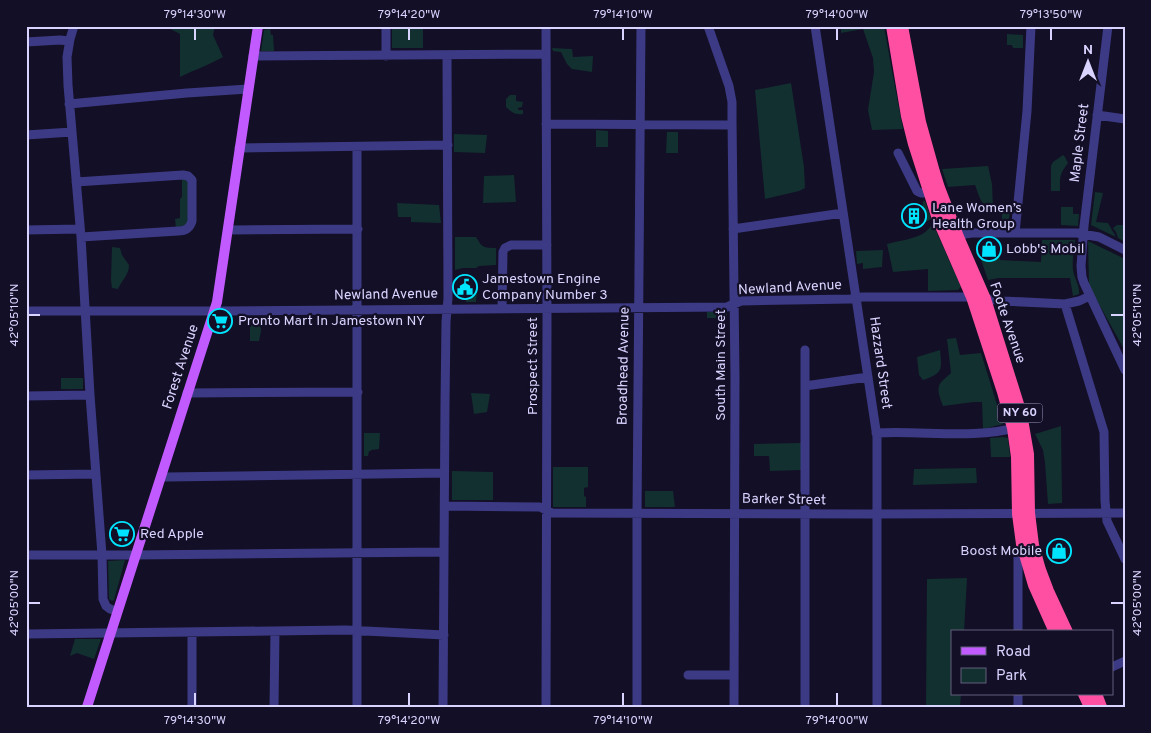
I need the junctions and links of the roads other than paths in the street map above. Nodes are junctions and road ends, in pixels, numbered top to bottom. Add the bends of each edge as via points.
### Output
1 (74, 26) edge
2 (258, 26) edge
3 (386, 26) edge
4 (546, 26) edge
5 (641, 26) edge
6 (708, 26) edge
7 (815, 26) edge
8 (892, 26) edge
9 (902, 26) edge
10 (1031, 26) edge
11 (1108, 26) edge
12 (69, 41) junction
13 (26, 42) edge
14 (546, 54) junction
15 (447, 55) junction
16 (254, 56) junction
17 (386, 56) junction
18 (248, 89) junction
19 (69, 104) junction
20 (1097, 115) junction
21 (1125, 118) edge
22 (546, 124) junction
23 (640, 124) junction
24 (732, 125) junction
25 (72, 132) junction
26 (26, 135) edge
27 (448, 145) junction
28 (357, 147) junction
29 (239, 148) junction
30 (898, 153) dead end
31 (76, 182) junction
32 (934, 190) junction
33 (843, 213) junction
34 (358, 229) junction
35 (733, 229) junction
36 (26, 230) edge
37 (228, 230) junction
38 (80, 233) junction
39 (1015, 233) junction
40 (1084, 234) junction
41 (953, 239) junction
42 (547, 245) junction
43 (1125, 250) edge
44 (1090, 296) junction
45 (972, 297) junction
46 (856, 298) junction
47 (985, 299) junction
48 (734, 304) junction
49 (1065, 304) junction
50 (639, 307) junction
51 (447, 308) junction
52 (502, 308) junction
53 (547, 308) junction
54 (85, 310) junction
55 (214, 310) junction
56 (358, 310) junction
57 (26, 311) edge
58 (805, 350) dead end
59 (1125, 370) edge
60 (868, 377) junction
61 (805, 386) junction
62 (358, 392) junction
63 (187, 393) junction
64 (90, 395) junction
65 (26, 396) edge
66 (1018, 427) junction
67 (876, 434) junction
68 (444, 473) junction
69 (96, 474) junction
70 (358, 474) junction
71 (26, 475) edge
72 (161, 476) junction
73 (445, 506) junction
74 (546, 510) junction
75 (637, 513) junction
76 (734, 513) junction
77 (1125, 513) edge
78 (805, 514) junction
79 (877, 514) junction
80 (1024, 514) junction
81 (1106, 514) junction
82 (1022, 544) junction
83 (357, 552) junction
84 (444, 552) junction
85 (26, 555) edge
86 (102, 555) junction
87 (135, 555) junction
88 (1125, 559) edge
89 (117, 611) junction
90 (357, 630) junction
91 (1018, 630) edge
92 (1054, 630) edge
93 (1066, 630) edge
94 (275, 631) junction
95 (192, 632) junction
96 (110, 633) junction
97 (26, 634) edge
98 (444, 635) junction
99 (688, 675) dead end
100 (734, 675) junction
101 (87, 707) edge
102 (192, 707) edge
103 (274, 707) edge
104 (357, 707) edge
105 (443, 707) edge
106 (546, 707) edge
107 (636, 707) edge
108 (734, 707) edge
109 (805, 707) edge
110 (877, 707) edge

1 - 12 street
2 - 16 main road, Forest Avenue
3 - 17 street
4 - 14 street, Prospect Street
5 - 23 street, Broadhead Avenue
6 - 24 street, South Main Street via 729,86
7 - 33 street, Hazzard Street
8 - 32 highway, Foote Avenue / NY 60 via 914,144
9 - 32 highway, Foote Avenue / NY 60
10 - 39 street via 1027,111
11 - 20 street, Maple Street
12 - 13 street
12 - 19 street
14 - 15 street
14 - 22 street, Prospect Street
15 - 17 street
15 - 27 street
16 - 17 street
16 - 18 main road, Forest Avenue
18 - 19 street
18 - 29 main road, Forest Avenue
19 - 25 street
20 - 21 street
20 - 40 street, Maple Street
22 - 23 street
22 - 42 street, Prospect Street
23 - 24 street
23 - 50 street, Broadhead Avenue
24 - 35 street, South Main Street
25 - 26 street
25 - 31 street
27 - 28 street
27 - 51 street
28 - 29 street
28 - 34 street
29 - 37 main road, Forest Avenue
30 - 32 street via 917,191 921,194
31 - 38 street
31 - 38 street via 182,175 192,179 192,221 183,231
32 - 41 highway, Foote Avenue / NY 60
33 - 35 street
33 - 46 street, Hazzard Street
34 - 37 street
34 - 56 street
35 - 48 street, South Main Street
36 - 38 street
37 - 55 main road, Forest Avenue
38 - 54 street
39 - 40 street
39 - 41 street via 972,233
40 - 43 street via 1099,237
40 - 44 street, Maple Street via 1081,270
41 - 45 highway, Foote Avenue / NY 60
41 - 47 highway, Foote Avenue / NY 60
42 - 52 street via 511,245 505,248
42 - 53 street, Prospect Street
44 - 49 street, Newland Avenue
44 - 59 street, Maple Street
45 - 46 street, Newland Avenue
45 - 47 street, Newland Avenue
45 - 66 highway, Foote Avenue / NY 60
46 - 48 street, Newland Avenue
46 - 60 street, Hazzard Street
47 - 49 street, Newland Avenue
47 - 66 highway, Foote Avenue / NY 60
48 - 50 street, Newland Avenue via 727,307
48 - 76 street, South Main Street
49 - 81 street via 1104,432
50 - 53 street, Newland Avenue
50 - 75 street, Broadhead Avenue
51 - 52 street, Newland Avenue
51 - 56 street, Newland Avenue
51 - 68 street
52 - 53 street, Newland Avenue
53 - 74 street, Prospect Street
54 - 55 street, Newland Avenue
54 - 57 street, Newland Avenue
54 - 64 street
55 - 56 street, Newland Avenue
55 - 63 main road, Forest Avenue
56 - 62 street
58 - 61 street
60 - 61 street
60 - 67 street, Hazzard Street
61 - 78 street
62 - 63 street
62 - 70 street
63 - 72 main road, Forest Avenue
64 - 65 street
64 - 69 street
66 - 67 street via 984,433
66 - 80 highway, Foote Avenue / NY 60 via 1028,454
67 - 79 street, Hazzard Street
68 - 70 street
68 - 73 street
69 - 71 street
69 - 86 street
70 - 72 street
70 - 83 street
72 - 87 main road, Forest Avenue
73 - 74 street, Barker Street via 540,507
73 - 84 street
74 - 75 street, Barker Street via 552,513
74 - 106 street, Prospect Street
75 - 76 street, Barker Street
75 - 107 street, Broadhead Avenue
76 - 78 street, Barker Street
76 - 100 street, South Main Street
77 - 81 street, Barker Street
78 - 79 street, Barker Street
78 - 109 street
79 - 80 street, Barker Street
79 - 110 street, Hazzard Street
80 - 81 street, Barker Street
80 - 82 highway, Foote Avenue / NY 60
80 - 93 highway, Foote Avenue / NY 60 via 1040,570
81 - 88 street
82 - 91 street via 1018,557
82 - 92 highway, Foote Avenue / NY 60 via 1034,586
83 - 84 street
83 - 87 street
83 - 90 street
84 - 98 street
85 - 86 street
86 - 87 street
86 - 89 street via 103,599 106,606
87 - 89 main road, Forest Avenue
89 - 96 main road, Forest Avenue
90 - 94 street
90 - 98 street
90 - 104 street
94 - 95 street
94 - 103 street
95 - 96 street
95 - 102 street
96 - 97 street
96 - 101 main road, Forest Avenue
98 - 105 street
99 - 100 street
100 - 108 street, South Main Street

